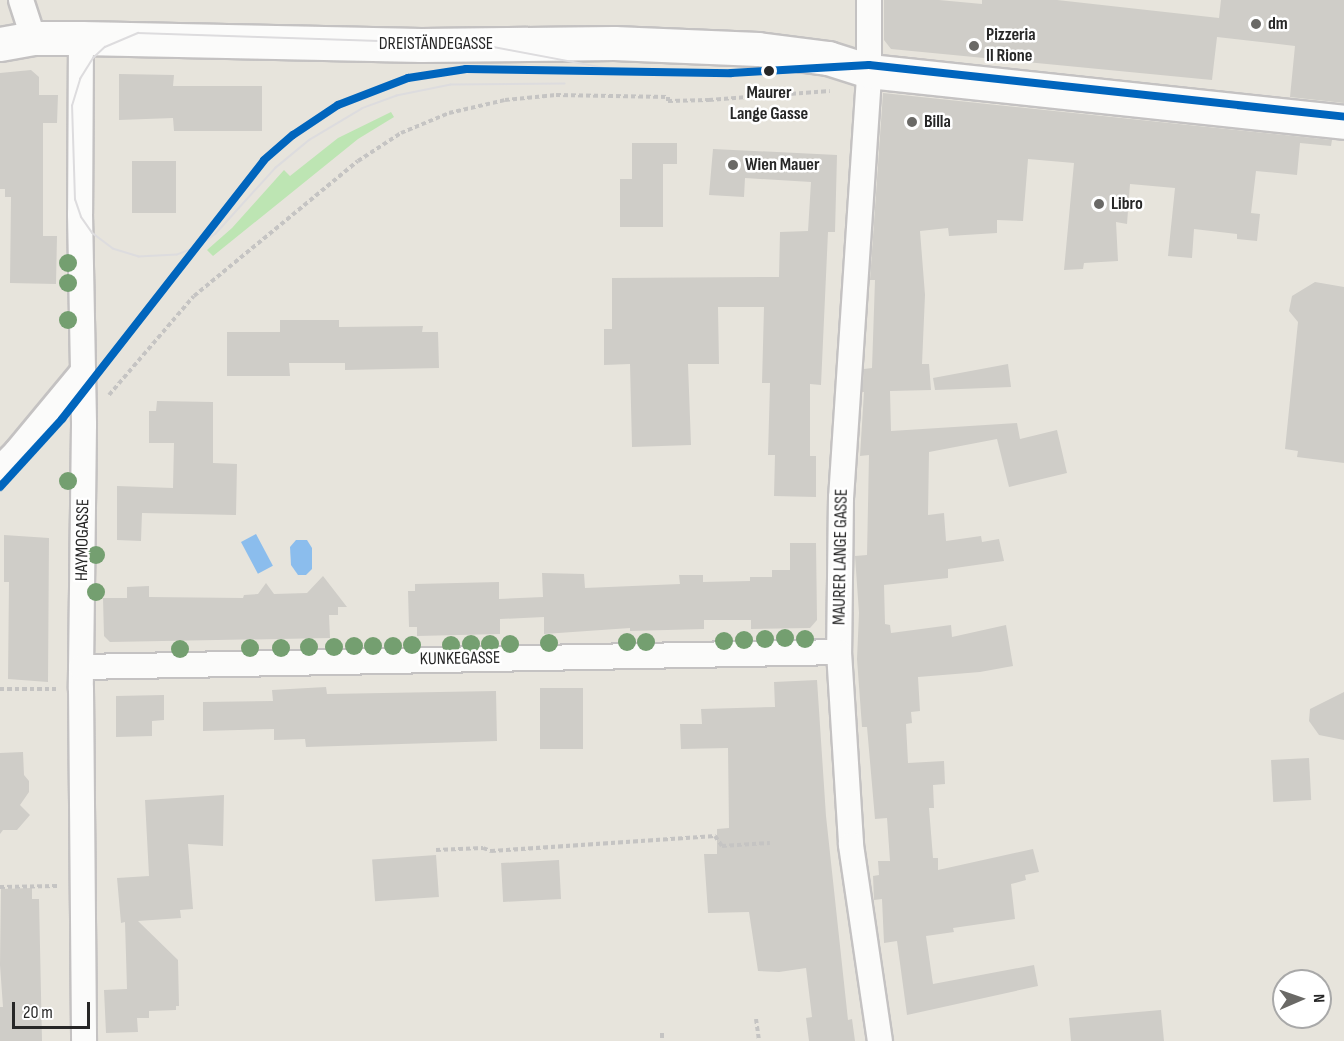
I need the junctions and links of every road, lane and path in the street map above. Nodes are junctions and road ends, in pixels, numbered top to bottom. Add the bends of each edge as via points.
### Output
1 (21, 0) edge
2 (868, 0) edge
3 (33, 38) junction
4 (81, 38) junction
5 (0, 44) edge
6 (869, 71) junction
7 (834, 87) dead end
8 (1344, 122) edge
9 (83, 371) junction
10 (84, 425) junction
11 (0, 468) edge
12 (840, 652) junction
13 (81, 678) junction
14 (0, 688) edge
15 (770, 843) dead end
16 (436, 850) dead end
17 (82, 886) junction
18 (0, 887) edge
19 (756, 1019) dead end
20 (662, 1033) dead end
21 (84, 1041) edge
22 (662, 1041) edge
23 (759, 1041) edge
24 (880, 1041) edge

1 - 3 street
2 - 6 street, MAURER LANGE GASSE
3 - 4 street, DREISTÄNDEGASSE
3 - 5 street, DREISTÄNDEGASSE
4 - 6 street, DREISTÄNDEGASSE via 398,45 614,42 787,51 842,61
4 - 9 street, HAYMOGASSE
6 - 8 street, DREISTÄNDEGASSE
6 - 12 street, MAURER LANGE GASSE via 841,497
7 - 10 path via 834,91 709,100 556,95 525,98 449,113 401,133 358,161 194,296
9 - 10 street, HAYMOGASSE
9 - 11 street
10 - 13 street, HAYMOGASSE
12 - 13 street, KUNKEGASSE
12 - 24 street, MAURER LANGE GASSE via 851,845
13 - 14 path
13 - 17 street, HAYMOGASSE
15 - 16 path via 722,846 715,836 491,851
17 - 18 path
17 - 21 street, HAYMOGASSE
19 - 23 path
20 - 22 path

